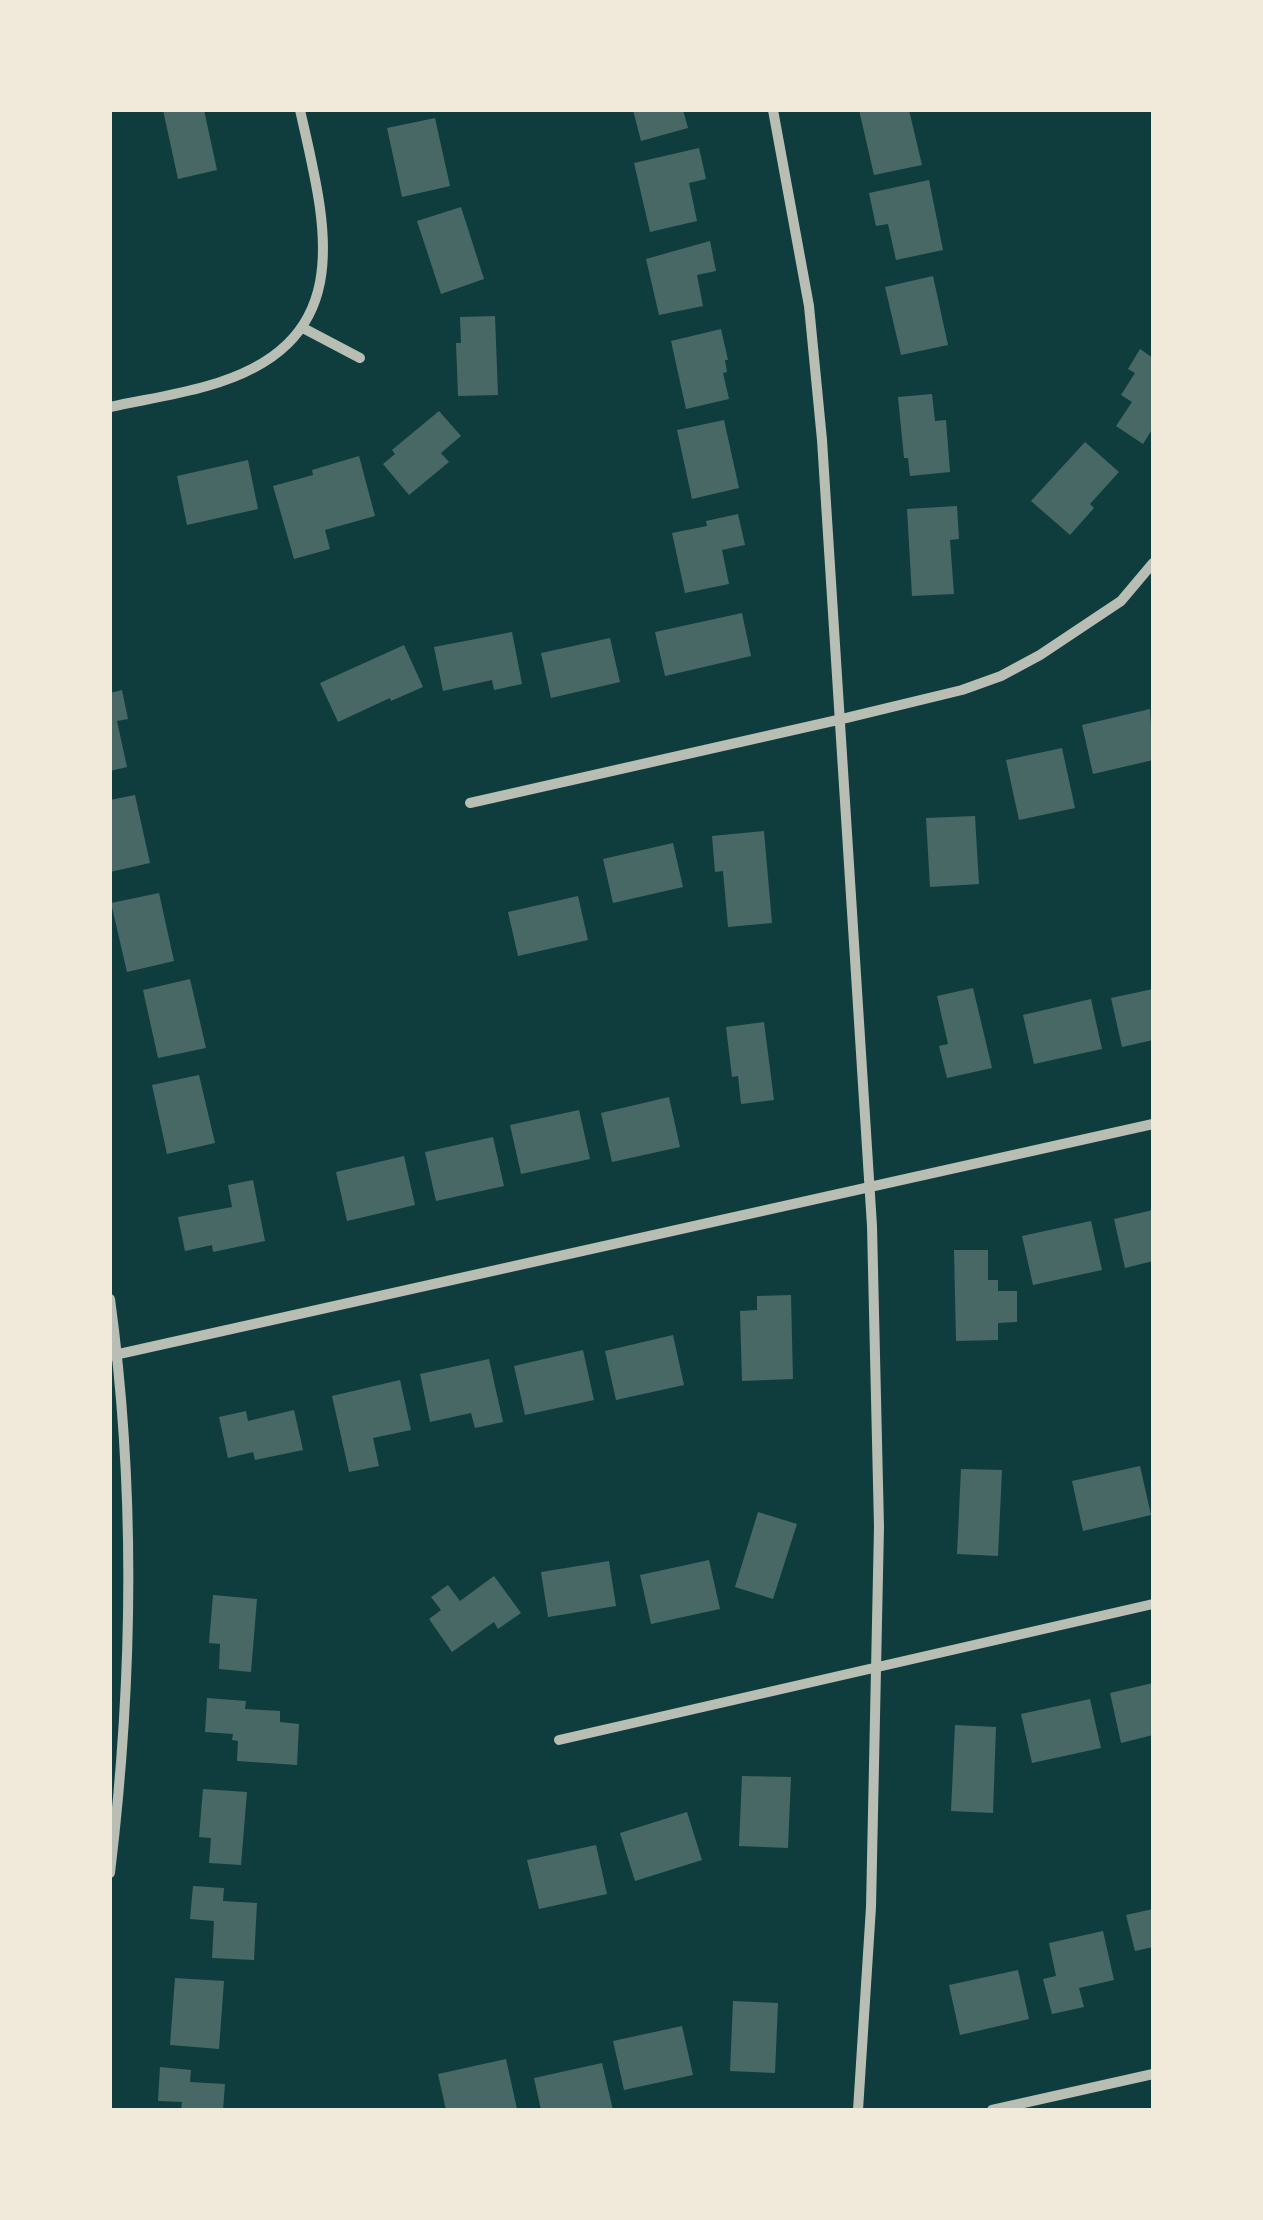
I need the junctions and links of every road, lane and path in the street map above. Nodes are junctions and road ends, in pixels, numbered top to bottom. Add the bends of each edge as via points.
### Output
1 (300, 110) edge
2 (773, 110) edge
3 (303, 328) junction
4 (360, 358) dead end
5 (110, 407) edge
6 (1153, 563) edge
7 (842, 719) junction
8 (470, 803) dead end
9 (1153, 1124) edge
10 (870, 1187) junction
11 (110, 1299) edge
12 (114, 1355) edge
13 (1153, 1604) edge
14 (875, 1668) junction
15 (559, 1740) dead end
16 (112, 1833) edge
17 (110, 1872) edge
18 (1153, 2074) edge
19 (858, 2110) edge
20 (992, 2110) edge

1 - 3 street via 324,246 321,287
2 - 7 street via 809,306
3 - 4 street
3 - 5 street via 243,373
6 - 7 street via 1121,601 1001,676
7 - 8 street
7 - 10 street
9 - 10 street
10 - 12 street
10 - 14 street via 879,1527
11 - 12 street
12 - 16 street via 129,1556 126,1702
13 - 14 street
14 - 15 street
14 - 19 street via 871,1907
16 - 17 street
18 - 20 street

